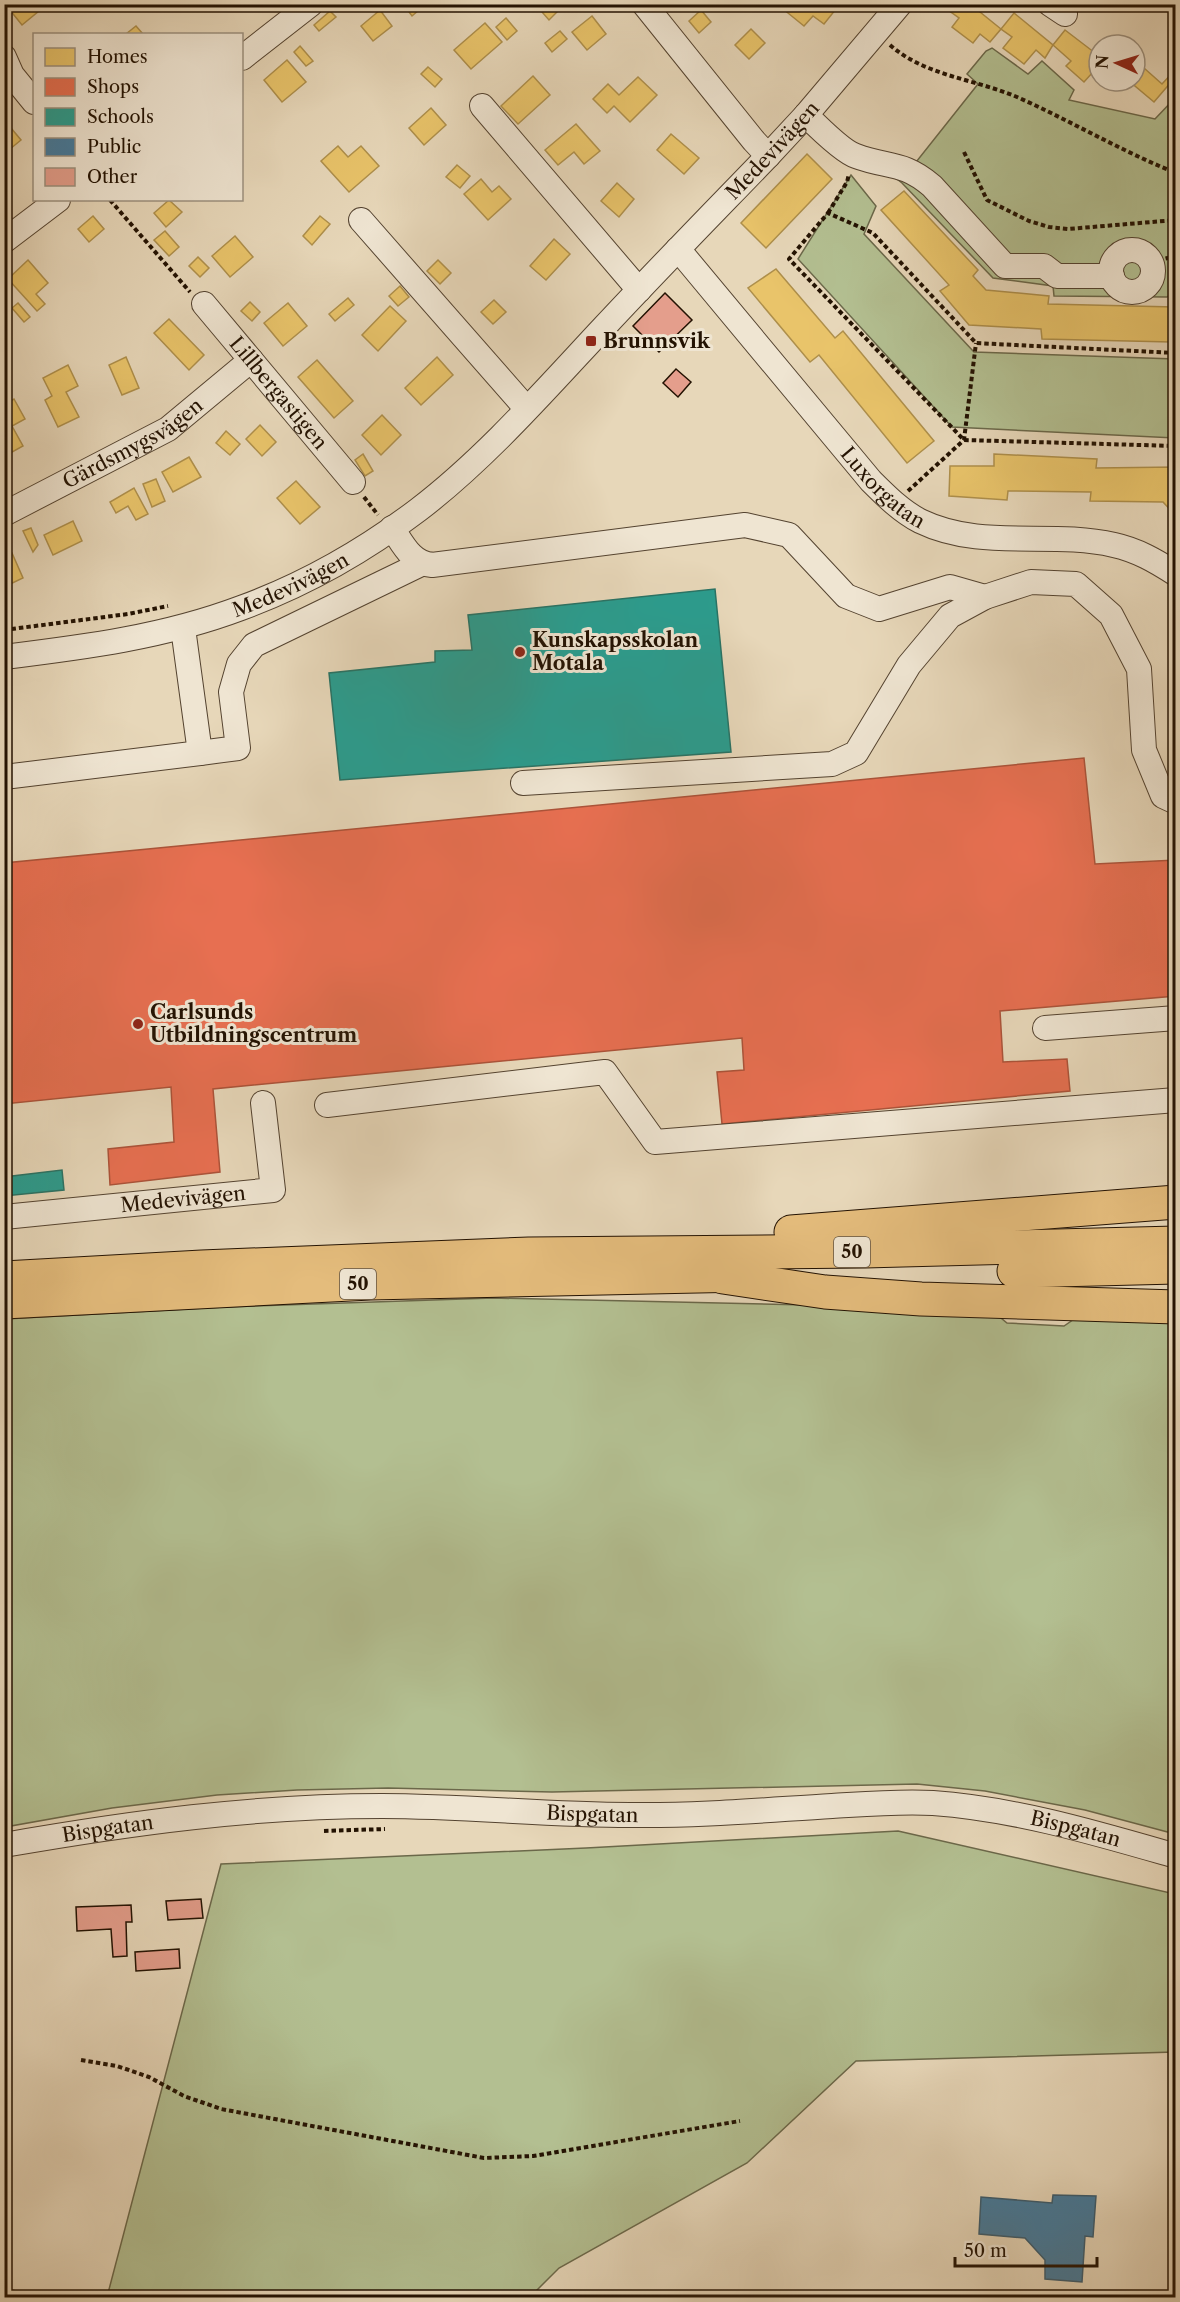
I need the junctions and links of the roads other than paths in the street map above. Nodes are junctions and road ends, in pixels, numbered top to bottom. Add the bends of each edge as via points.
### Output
1 (311, 4) edge
2 (644, 4) edge
3 (900, 4) edge
4 (4, 57) edge
5 (243, 57) edge
6 (33, 101) edge
7 (482, 106) dead end
8 (806, 115) junction
9 (768, 156) junction
10 (57, 201) edge
11 (361, 220) dead end
12 (4, 240) edge
13 (678, 249) junction
14 (1151, 262) road end
15 (639, 290) junction
16 (204, 304) road end
17 (251, 360) junction
18 (526, 408) junction
19 (353, 482) dead end
20 (4, 514) edge
21 (392, 528) junction
22 (421, 564) junction
23 (1176, 574) edge
24 (985, 597) junction
25 (183, 627) junction
26 (4, 657) edge
27 (200, 753) junction
28 (4, 777) edge
29 (523, 783) dead end
30 (1176, 801) edge
31 (1176, 1018) edge
32 (1045, 1028) dead end
33 (1176, 1100) edge
34 (263, 1103) dead end
35 (327, 1105) dead end
36 (1176, 1202) edge
37 (4, 1217) edge
38 (1176, 1243) edge
39 (529, 1254) junction
40 (1176, 1267) edge
41 (711, 1276) junction
42 (4, 1278) edge
43 (4, 1302) edge
44 (1176, 1307) edge
45 (4, 1845) edge
46 (1176, 1856) edge

1 - 5 street
2 - 9 street
3 - 8 street, Medevivägen
4 - 6 street via 12,75
7 - 15 street
8 - 9 street, Medevivägen
8 - 14 street via 853,156 907,168 920,175 1005,266 1044,267 1057,276 1112,276 1117,256 1129,250 1142,252
9 - 13 street, Medevivägen
10 - 12 street
11 - 18 street
13 - 15 street, Medevivägen
13 - 23 street, Luxorgatan via 871,481 904,496 919,520 953,533 1114,545 1158,562
15 - 18 street, Medevivägen
16 - 17 street, Lillbergastigen
17 - 19 street, Lillbergastigen
17 - 20 street, Gärdsmygsvägen via 168,429
18 - 21 street, Medevivägen via 449,484
21 - 22 street
21 - 25 street, Medevivägen via 293,586
22 - 24 street via 745,525 789,535 846,596 879,609 950,587
22 - 27 street via 254,645 239,664 231,692 237,748
24 - 29 street via 950,616 909,665 856,753 832,764
24 - 30 street via 1031,582 1076,584 1111,615 1139,669 1144,750 1163,796
25 - 26 street, Medevivägen via 101,644
25 - 27 street
27 - 28 street
31 - 32 street
33 - 35 street via 655,1142 605,1072
34 - 37 street, Medevivägen via 273,1190
36 - 39 highway
38 - 39 highway, 50
39 - 42 highway, 50
40 - 41 highway, 50
41 - 43 highway, 50 via 381,1283
41 - 44 highway via 825,1292 921,1299
45 - 46 street, Bispgatan via 136,1823 289,1809 381,1806 670,1815 918,1803 1032,1817

